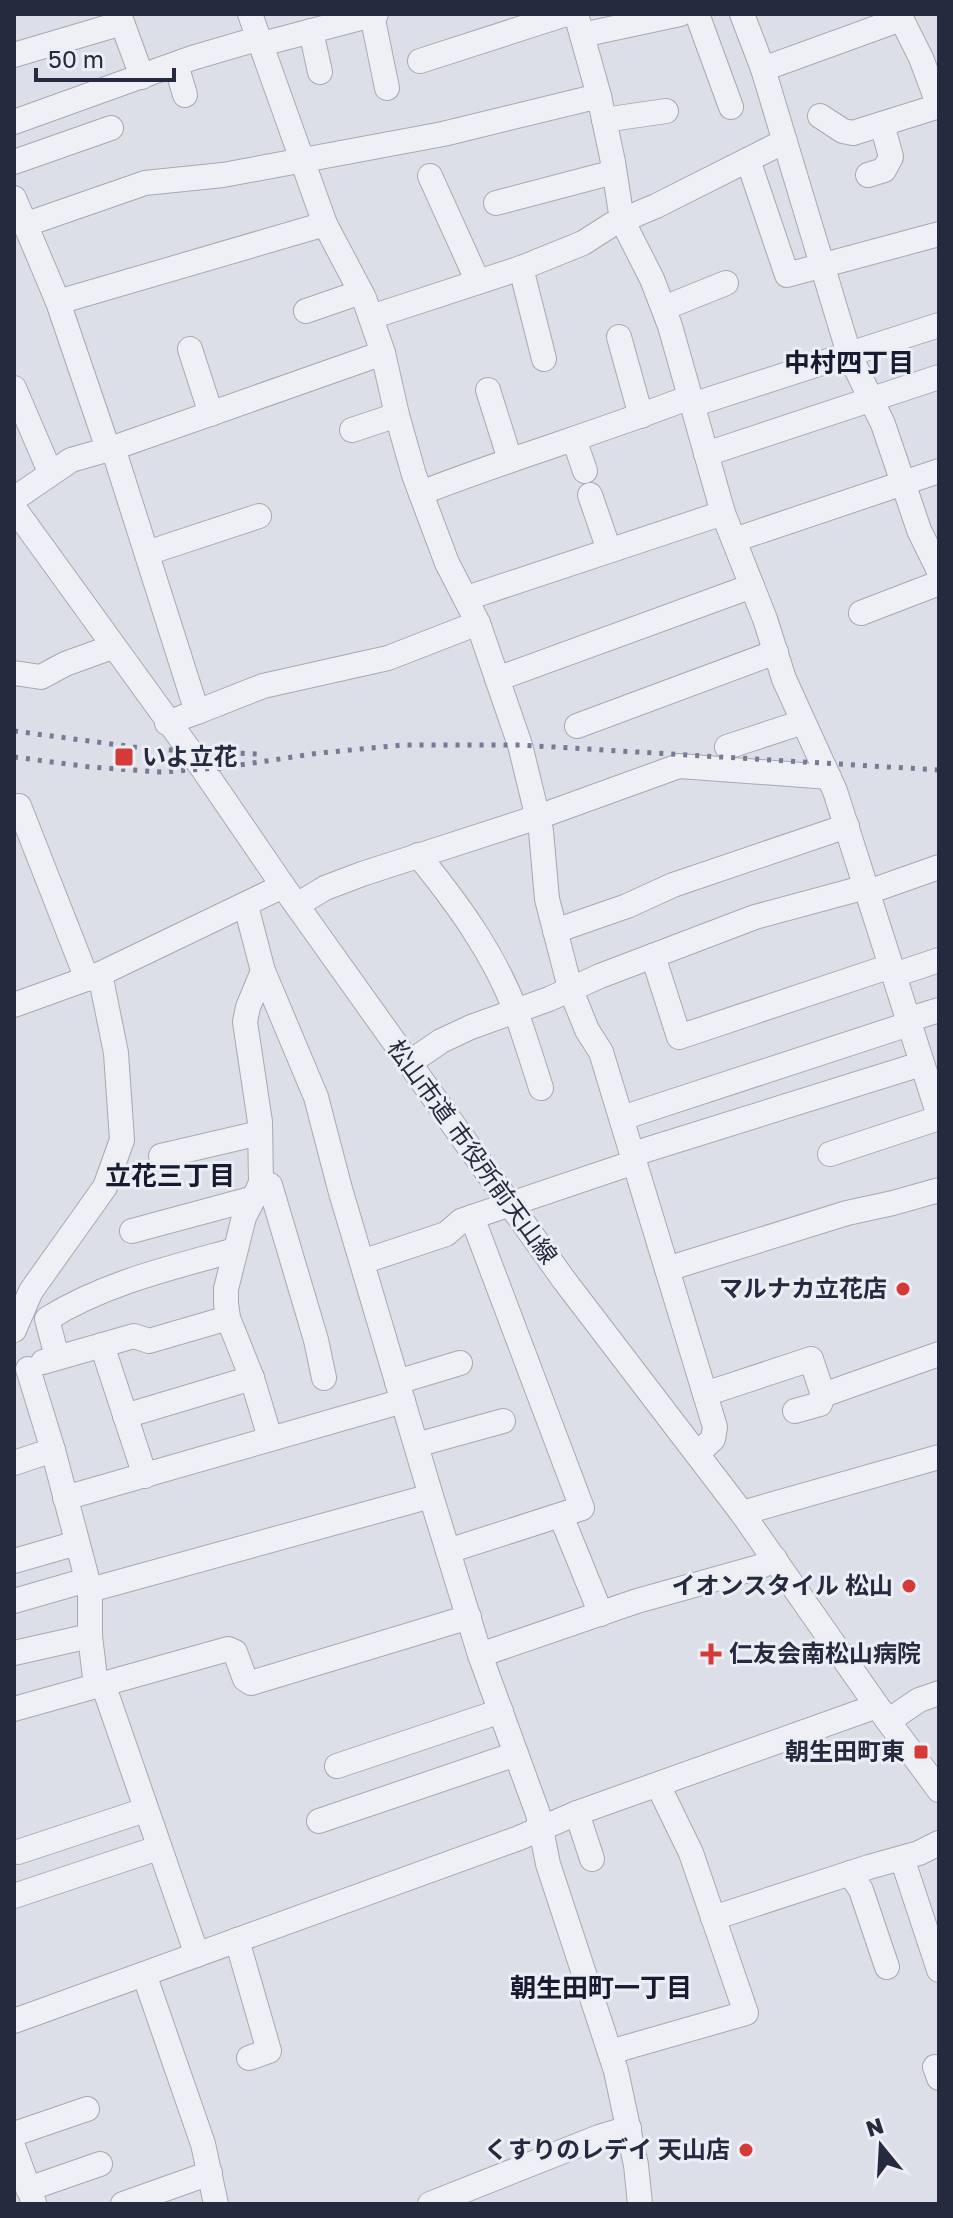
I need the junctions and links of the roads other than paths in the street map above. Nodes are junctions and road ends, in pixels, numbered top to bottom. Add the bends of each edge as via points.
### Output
1 (250, 14) edge
2 (374, 14) edge
3 (566, 14) edge
4 (680, 14) edge
5 (697, 14) edge
6 (742, 14) edge
7 (900, 16) edge
8 (121, 18) edge
9 (579, 24) edge
10 (311, 31) junction
11 (261, 41) junction
12 (14, 55) edge
13 (420, 61) dead end
14 (931, 63) edge
15 (176, 64) junction
16 (763, 69) junction
17 (320, 72) dead end
18 (142, 77) junction
19 (387, 88) dead end
20 (185, 95) dead end
21 (939, 106) edge
22 (731, 107) dead end
23 (602, 108) junction
24 (666, 111) dead end
25 (820, 116) dead end
26 (14, 122) edge
27 (882, 124) junction
28 (111, 128) dead end
29 (785, 141) junction
30 (303, 159) junction
31 (748, 160) junction
32 (14, 162) edge
33 (614, 172) junction
34 (868, 175) dead end
35 (430, 176) dead end
36 (14, 198) edge
37 (496, 203) dead end
38 (622, 220) junction
39 (325, 224) junction
40 (24, 225) junction
41 (939, 234) edge
42 (824, 264) junction
43 (521, 268) junction
44 (478, 282) junction
45 (726, 283) dead end
46 (361, 292) junction
47 (58, 302) junction
48 (664, 308) junction
49 (306, 311) dead end
50 (371, 317) junction
51 (939, 325) edge
52 (619, 337) dead end
53 (192, 348) dead end
54 (383, 353) junction
55 (849, 354) junction
56 (544, 359) dead end
57 (939, 377) edge
58 (14, 388) edge
59 (488, 390) dead end
60 (691, 401) junction
61 (871, 401) junction
62 (211, 414) junction
63 (397, 415) junction
64 (641, 416) junction
65 (352, 430) dead end
66 (574, 439) junction
67 (110, 448) junction
68 (706, 454) junction
69 (510, 460) junction
70 (939, 471) edge
71 (50, 472) junction
72 (904, 483) junction
73 (421, 493) junction
74 (14, 499) edge
75 (14, 508) edge
76 (723, 513) junction
77 (259, 516) dead end
78 (734, 540) junction
79 (609, 550) junction
80 (147, 553) junction
81 (939, 571) edge
82 (939, 583) edge
83 (752, 586) junction
84 (467, 598) junction
85 (861, 613) dead end
86 (478, 623) junction
87 (112, 647) junction
88 (776, 652) junction
89 (14, 673) edge
90 (497, 679) junction
91 (197, 712) junction
92 (803, 722) junction
93 (167, 723) junction
94 (577, 726) dead end
95 (727, 747) dead end
96 (829, 777) junction
97 (14, 808) edge
98 (538, 817) junction
99 (847, 826) junction
100 (418, 855) junction
101 (939, 867) edge
102 (867, 889) junction
103 (290, 896) junction
104 (246, 906) junction
105 (555, 931) junction
106 (653, 956) junction
107 (939, 960) edge
108 (263, 971) junction
109 (892, 971) junction
110 (93, 976) junction
111 (570, 988) junction
112 (14, 1005) edge
113 (515, 1010) junction
114 (939, 1010) edge
115 (908, 1022) junction
116 (409, 1063) junction
117 (921, 1064) junction
118 (541, 1088) dead end
119 (937, 1107) edge
120 (622, 1118) junction
121 (260, 1133) junction
122 (830, 1154) dead end
123 (161, 1156) dead end
124 (634, 1158) junction
125 (939, 1190) edge
126 (256, 1192) junction
127 (510, 1205) junction
128 (472, 1217) junction
129 (132, 1231) dead end
130 (235, 1250) junction
131 (362, 1262) junction
132 (667, 1269) junction
133 (228, 1318) junction
134 (14, 1330) edge
135 (102, 1345) junction
136 (939, 1354) edge
137 (57, 1357) junction
138 (460, 1363) dead end
139 (21, 1372) edge
140 (252, 1378) junction
141 (324, 1378) dead end
142 (400, 1391) junction
143 (705, 1394) junction
144 (823, 1395) junction
145 (795, 1411) dead end
146 (125, 1416) junction
147 (503, 1421) dead end
148 (270, 1438) junction
149 (416, 1445) junction
150 (53, 1450) junction
151 (698, 1453) junction
152 (939, 1457) edge
153 (14, 1463) edge
154 (145, 1476) junction
155 (431, 1496) junction
156 (65, 1498) junction
157 (742, 1513) junction
158 (561, 1516) junction
159 (77, 1543) junction
160 (448, 1551) junction
161 (775, 1559) junction
162 (14, 1561) edge
163 (88, 1585) junction
164 (14, 1601) edge
165 (601, 1614) junction
166 (469, 1617) junction
167 (90, 1636) junction
168 (14, 1653) edge
169 (480, 1655) junction
170 (100, 1685) junction
171 (939, 1693) edge
172 (14, 1709) edge
173 (501, 1711) junction
174 (882, 1713) junction
175 (516, 1754) junction
176 (337, 1766) dead end
177 (658, 1785) junction
178 (939, 1790) edge
179 (145, 1810) junction
180 (577, 1813) junction
181 (319, 1821) dead end
182 (541, 1829) junction
183 (939, 1843) edge
184 (158, 1848) junction
185 (18, 1852) dead end
186 (902, 1858) junction
187 (592, 1859) dead end
188 (850, 1873) junction
189 (14, 1896) edge
190 (713, 1918) junction
191 (237, 1940) junction
192 (197, 1955) junction
193 (887, 1967) dead end
194 (939, 1970) edge
195 (144, 1974) junction
196 (14, 2021) edge
197 (610, 2052) junction
198 (249, 2058) dead end
199 (87, 2109) dead end
200 (629, 2128) junction
201 (14, 2134) edge
202 (14, 2149) edge
203 (100, 2164) dead end
204 (210, 2173) junction
205 (31, 2196) edge
206 (123, 2204) edge
207 (216, 2204) edge
208 (430, 2204) edge
209 (640, 2204) edge

1 - 11 street
2 - 10 street
2 - 19 street
3 - 13 street
4 - 9 street
5 - 22 street
6 - 16 street
7 - 14 street
7 - 16 street
8 - 12 street
8 - 18 street
9 - 23 street
10 - 11 street
10 - 17 street
11 - 15 street
11 - 30 street
14 - 21 street
15 - 18 street
15 - 20 street
16 - 29 street
18 - 26 street
21 - 27 street
23 - 24 street
23 - 30 street
23 - 33 street
25 - 27 street via 853,133
27 - 34 street via 891,157 884,170
28 - 32 street
29 - 31 street
29 - 42 street
30 - 39 street
30 - 40 street via 145,183
31 - 38 street
31 - 42 street via 787,275
33 - 37 street
33 - 38 street
35 - 44 street
36 - 40 street
38 - 43 street via 583,243
38 - 48 street
39 - 46 street
39 - 47 street
40 - 47 street
41 - 42 street
42 - 55 street
43 - 44 street
43 - 56 street
44 - 50 street
45 - 48 street
46 - 49 street
46 - 50 street
47 - 67 street
48 - 60 street
50 - 54 street
51 - 55 street
52 - 64 street
53 - 62 street
54 - 62 street
54 - 63 street
55 - 60 street
55 - 61 street
57 - 61 street
58 - 71 street
59 - 69 street
60 - 64 street
60 - 68 street
61 - 68 street
61 - 72 street
62 - 67 street
63 - 65 street
63 - 73 street
64 - 66 street
66 - 69 street
66 - 79 street
67 - 71 street
67 - 80 street
68 - 76 street
69 - 73 street
70 - 72 street
71 - 74 street
72 - 78 street
72 - 81 street
73 - 84 street via 447,563
75 - 87 street, 松山市道 市役所前天山線
76 - 78 street
76 - 79 street
77 - 80 street
78 - 83 street
79 - 84 street
80 - 91 street
82 - 85 street
83 - 88 street
83 - 90 street
84 - 86 street
86 - 90 street
86 - 91 street via 388,658 263,686
87 - 89 street via 41,677
87 - 93 street, 松山市道 市役所前天山線
88 - 92 street
88 - 94 street
90 - 98 street
91 - 93 street
92 - 95 street
92 - 96 street
93 - 103 street, 松山市道 市役所前天山線
96 - 98 street via 679,766
96 - 99 street
97 - 110 street via 19,806
98 - 100 street
98 - 105 street
99 - 102 street
99 - 105 street
100 - 103 street
100 - 113 street via 484,946
101 - 102 street
102 - 106 street via 755,917
102 - 109 street
103 - 104 street
103 - 116 street, 松山市道 市役所前天山線
104 - 108 street
104 - 110 street
105 - 111 street
106 - 109 street via 679,1037
106 - 111 street
107 - 109 street
108 - 121 street via 245,1022
108 - 131 street via 316,1097
109 - 115 street
110 - 112 street
110 - 134 street via 116,1053 122,1140 105,1187 31,1291
111 - 113 street
111 - 120 street via 601,1052
113 - 116 street via 441,1041
113 - 118 street
114 - 115 street
115 - 117 street
115 - 120 street
116 - 127 street, 松山市道 市役所前天山線
117 - 119 street
117 - 124 street
119 - 122 street
120 - 124 street
121 - 123 street
121 - 126 street
124 - 127 street
124 - 132 street
125 - 132 street
126 - 129 street
126 - 130 street
126 - 141 street via 270,1185
127 - 128 street
127 - 151 street, 松山市道 市役所前天山線
128 - 131 street via 446,1234
128 - 158 street via 582,1508
130 - 133 street via 226,1289
130 - 137 street via 128,1280 72,1303 47,1319
131 - 142 street
132 - 143 street
133 - 135 street via 149,1341 134,1336
133 - 140 street
135 - 137 street
135 - 146 street
136 - 144 street
137 - 139 street
138 - 142 street
139 - 150 street
140 - 146 street
140 - 148 street
142 - 148 street
142 - 149 street
143 - 144 street via 811,1359
143 - 151 street via 715,1427 713,1439
144 - 145 street via 820,1404
146 - 154 street
147 - 149 street
148 - 154 street
149 - 155 street
150 - 153 street
150 - 156 street
151 - 157 street, 松山市道 市役所前天山線
152 - 157 street
154 - 156 street
155 - 160 street
155 - 163 street
156 - 159 street
157 - 161 street, 松山市道 市役所前天山線
158 - 160 street
158 - 165 street
159 - 162 street
159 - 163 street
160 - 166 street
161 - 165 street
161 - 174 street, 松山市道 市役所前天山線
163 - 164 street
163 - 167 street
165 - 169 street
166 - 169 street
166 - 170 street via 251,1683 235,1652 228,1649
167 - 168 street
167 - 170 street
169 - 173 street
170 - 172 street
170 - 179 street
171 - 174 street
173 - 175 street
173 - 176 street
174 - 177 street
174 - 178 street, 松山市道 市役所前天山線
175 - 181 street
175 - 182 street
177 - 180 street
177 - 190 street via 691,1853
179 - 184 street
179 - 185 street
180 - 182 street
180 - 187 street
182 - 191 street
182 - 197 street
183 - 186 street
184 - 189 street
184 - 192 street
186 - 188 street
186 - 194 street
188 - 190 street
188 - 193 street via 861,1890
190 - 197 street via 746,2013
191 - 192 street
191 - 198 street via 269,2051
192 - 195 street
195 - 196 street
195 - 204 street
197 - 200 street
199 - 201 street
200 - 208 street
200 - 209 street
202 - 205 street
203 - 205 street
204 - 206 street
204 - 207 street

